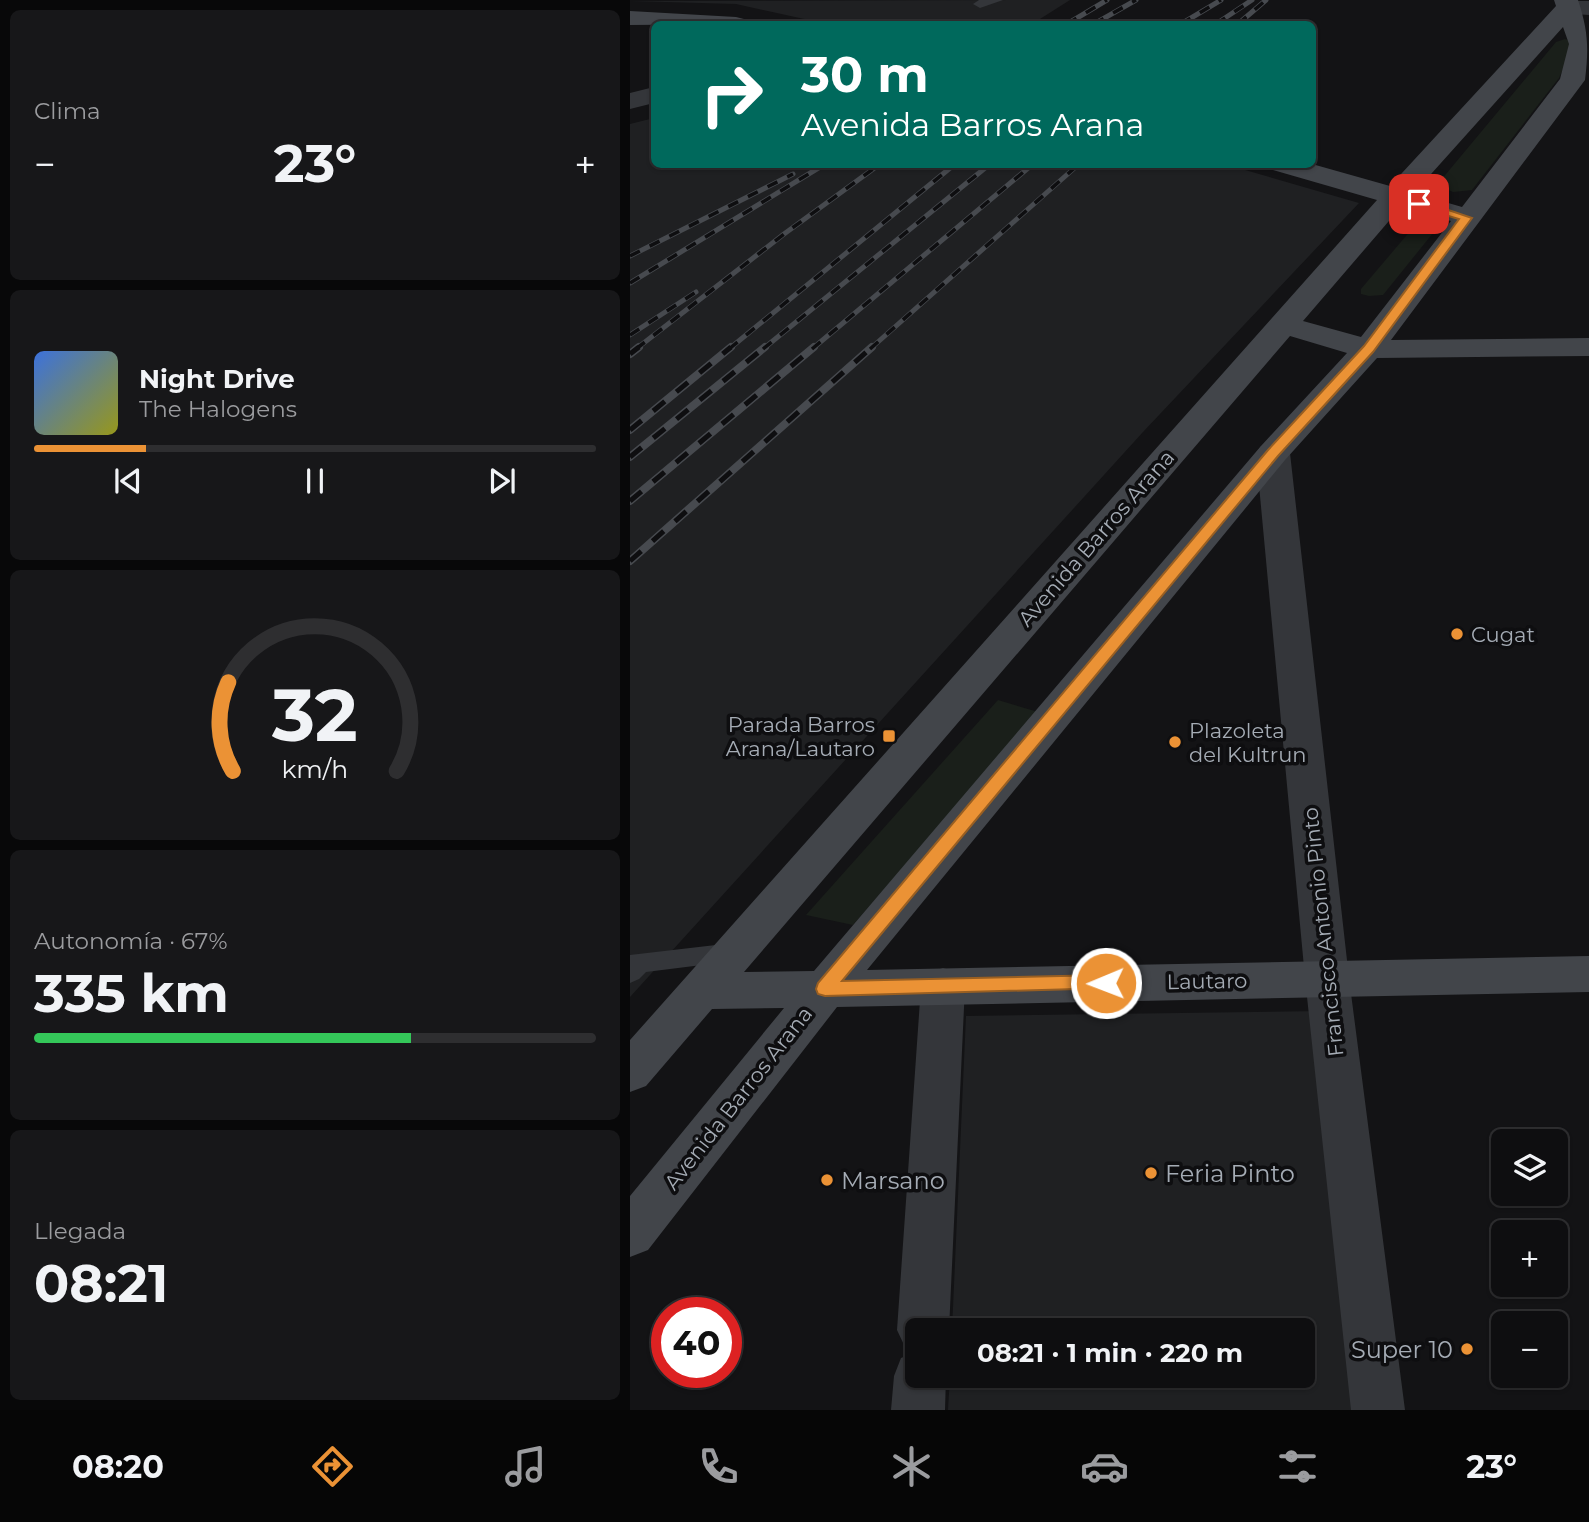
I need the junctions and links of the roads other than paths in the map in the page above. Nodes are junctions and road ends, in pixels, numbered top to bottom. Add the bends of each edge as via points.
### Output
1 (996, 0) edge
2 (980, 4) dead end
3 (1574, 5) edge
4 (630, 18) edge
5 (683, 21) edge
6 (651, 96) edge
7 (630, 101) edge
8 (1297, 168) edge
9 (1395, 197) junction
10 (1466, 218) junction
11 (1283, 325) junction
12 (1589, 347) edge
13 (1368, 349) junction
14 (1273, 453) junction
15 (733, 953) junction
16 (630, 972) edge
17 (1589, 974) edge
18 (1327, 978) junction
19 (943, 986) junction
20 (825, 989) junction
21 (699, 991) junction
22 (630, 1072) edge
23 (630, 1234) edge
24 (924, 1318) edge
25 (919, 1388) edge
26 (918, 1410) edge
27 (1378, 1410) edge

1 - 2 lane
3 - 9 main road, Avenida Barros Arana
3 - 10 main road, Avenida Barros Arana via 1581,44 1572,80
4 - 5 main road
6 - 7 street
8 - 9 main road
9 - 10 main road
9 - 11 main road, Avenida Barros Arana
10 - 13 main road, Avenida Barros Arana
11 - 13 main road
11 - 15 main road, Avenida Barros Arana
12 - 13 main road
13 - 14 main road, Avenida Barros Arana
14 - 18 street, Francisco Antonio Pinto
14 - 20 main road, Avenida Barros Arana
15 - 16 lane via 639,962
15 - 21 main road, Avenida Barros Arana
17 - 18 main road, Lautaro
18 - 19 main road, Lautaro
18 - 27 street, Francisco Antonio Pinto
19 - 20 main road, Lautaro
19 - 24 street
20 - 21 main road, Lautaro
20 - 23 main road, Avenida Barros Arana
21 - 22 main road, Avenida Barros Arana
25 - 26 street

